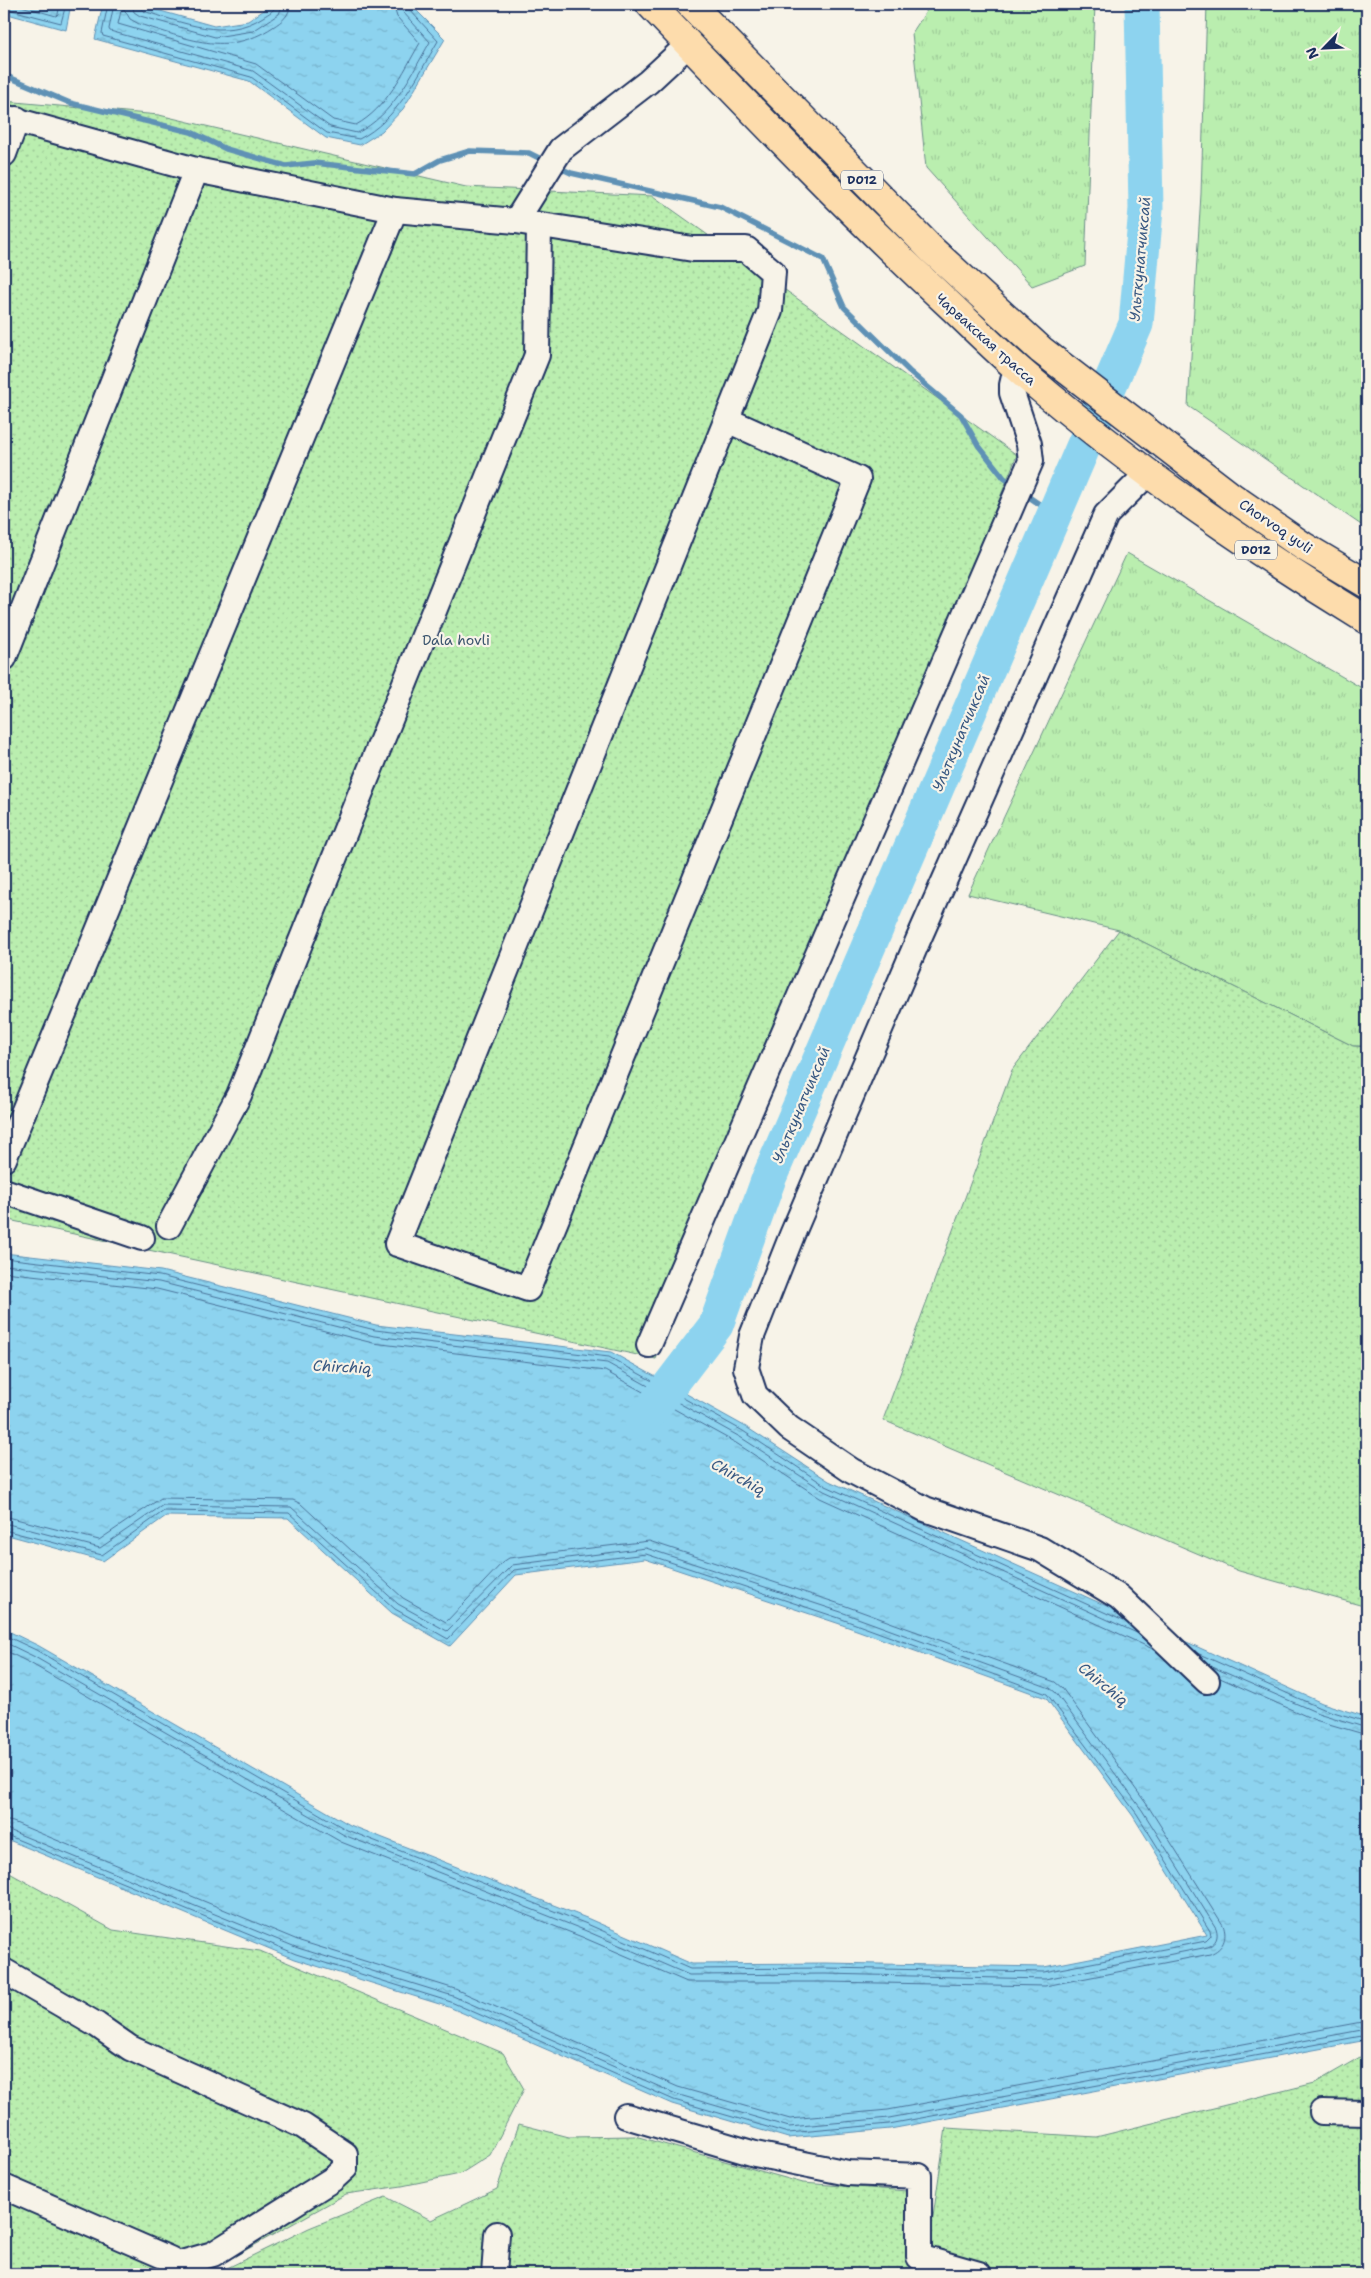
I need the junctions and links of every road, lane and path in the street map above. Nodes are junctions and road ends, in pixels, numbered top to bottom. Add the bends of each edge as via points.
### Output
1 (650, 4) edge
2 (690, 4) edge
3 (689, 44) junction
4 (10, 118) edge
5 (4, 154) edge
6 (196, 170) junction
7 (395, 210) junction
8 (528, 223) junction
9 (1022, 372) junction
10 (727, 420) junction
11 (1164, 446) joint
12 (1148, 473) junction
13 (1367, 584) edge
14 (1367, 620) edge
15 (5, 652) edge
16 (4, 1159) edge
17 (4, 1191) edge
18 (169, 1226) dead end
19 (142, 1238) dead end
20 (649, 1345) dead end
21 (1207, 1681) dead end
22 (4, 1971) edge
23 (1322, 2112) dead end
24 (1367, 2113) edge
25 (626, 2116) dead end
26 (4, 2187) edge
27 (497, 2234) dead end
28 (171, 2270) edge
29 (494, 2274) edge
30 (979, 2274) edge

1 - 3 highway, Чарвакская трасса / D012
2 - 11 highway, Чарвакская трасса / D012 via 933,251 1041,350
3 - 8 street via 648,82 561,149
3 - 9 highway, Чарвакская трасса / D012 via 912,270
4 - 5 street
4 - 6 street
6 - 7 street
6 - 15 street
7 - 8 street
7 - 16 street
8 - 10 street via 693,249 746,249 774,272 770,311
8 - 18 street via 537,355 238,1095
9 - 12 highway, Чарвакская трасса / D012
9 - 20 street via 1012,385 1012,393 1029,444 1030,461
10 - 10 street via 858,479 528,1289 397,1244
11 - 13 highway, Chorvoq yuli / D012 via 1303,546
12 - 14 highway, Чарвакская трасса / D012 via 1285,570
12 - 21 street via 1106,515 796,1226 752,1336 746,1368 755,1395 789,1428 852,1471 925,1509 1040,1549 1119,1597
17 - 19 street
22 - 28 street via 130,2048 302,2126 345,2154 345,2168 333,2179 214,2254
23 - 24 street
25 - 30 street via 755,2154 848,2173 919,2176 919,2256
26 - 28 street via 170,2259
27 - 29 street

